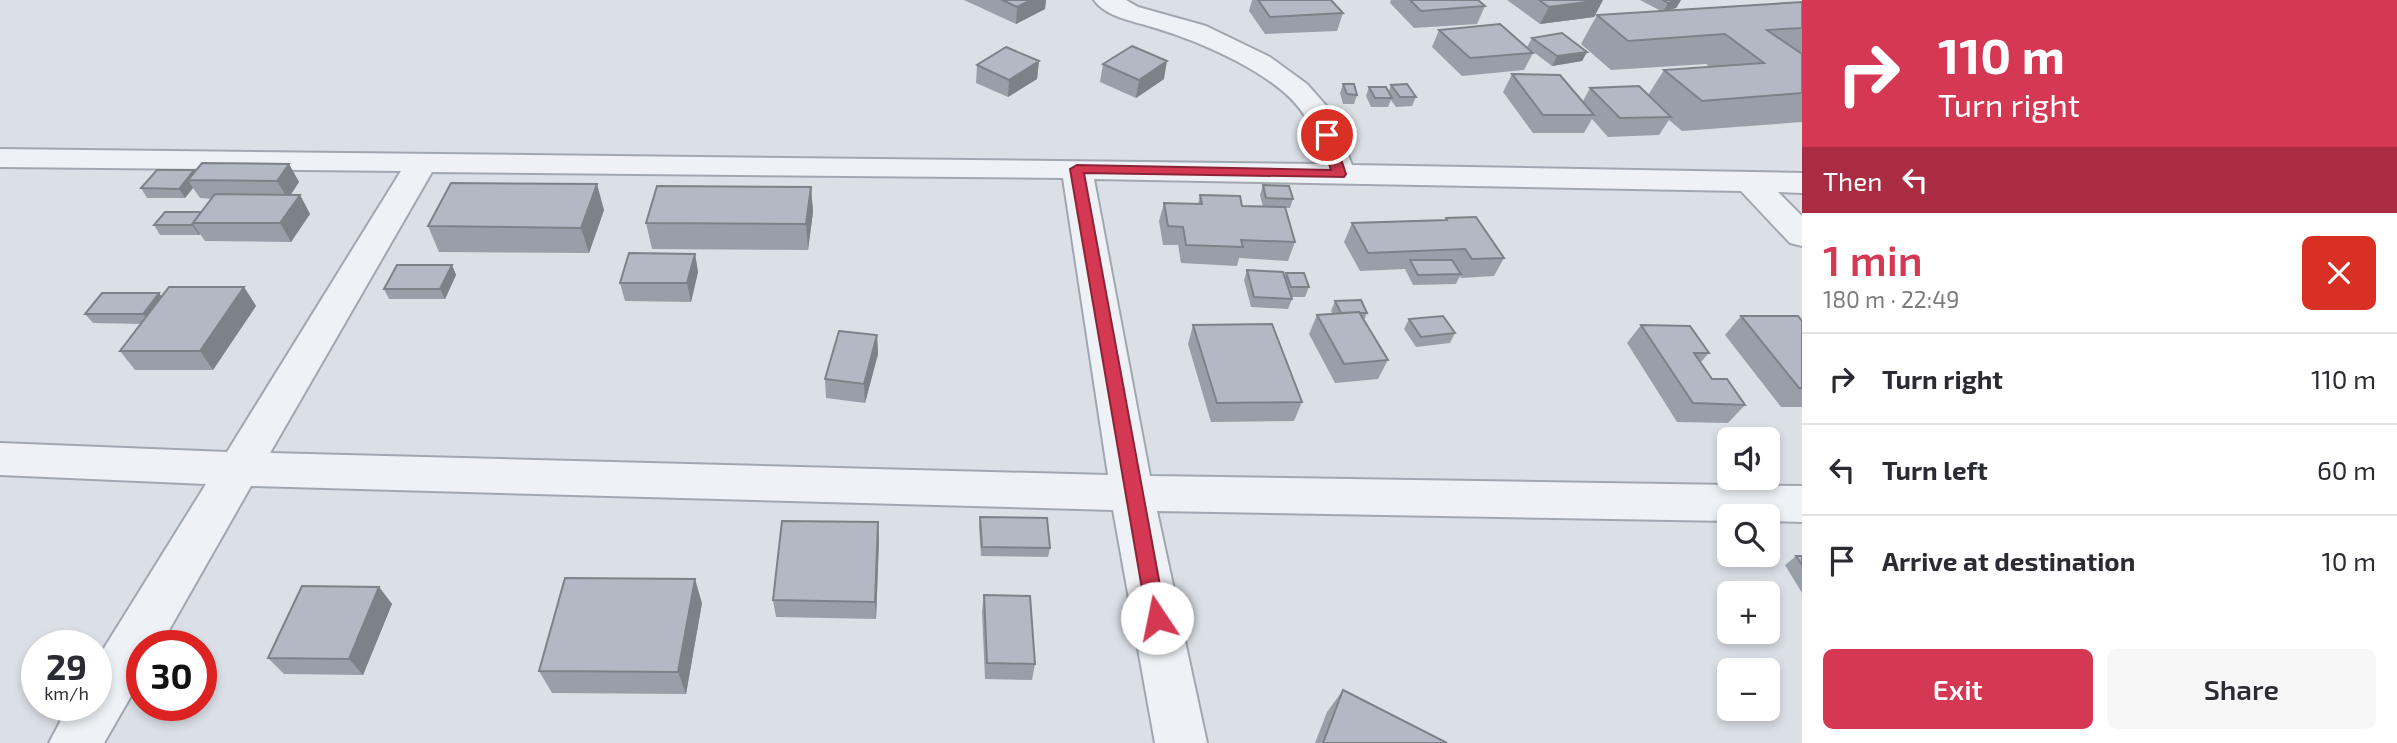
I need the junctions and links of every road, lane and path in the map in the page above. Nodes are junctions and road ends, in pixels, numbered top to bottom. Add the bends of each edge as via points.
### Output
1 (1107, 0) edge
2 (0, 158) edge
3 (422, 162) junction
4 (1077, 169) junction
5 (1339, 174) junction
6 (1750, 182) junction
7 (1802, 183) edge
8 (1802, 235) edge
9 (0, 459) edge
10 (239, 470) junction
11 (1132, 494) junction
12 (1802, 504) edge
13 (75, 743) edge
14 (1181, 743) edge

1 - 5 street via 1227,46 1297,90 1320,116
2 - 3 street
3 - 4 street
3 - 10 street
4 - 5 street
4 - 11 street
5 - 6 street
6 - 7 street
6 - 8 street
9 - 10 street
10 - 11 street
10 - 13 street
11 - 12 street
11 - 14 street

